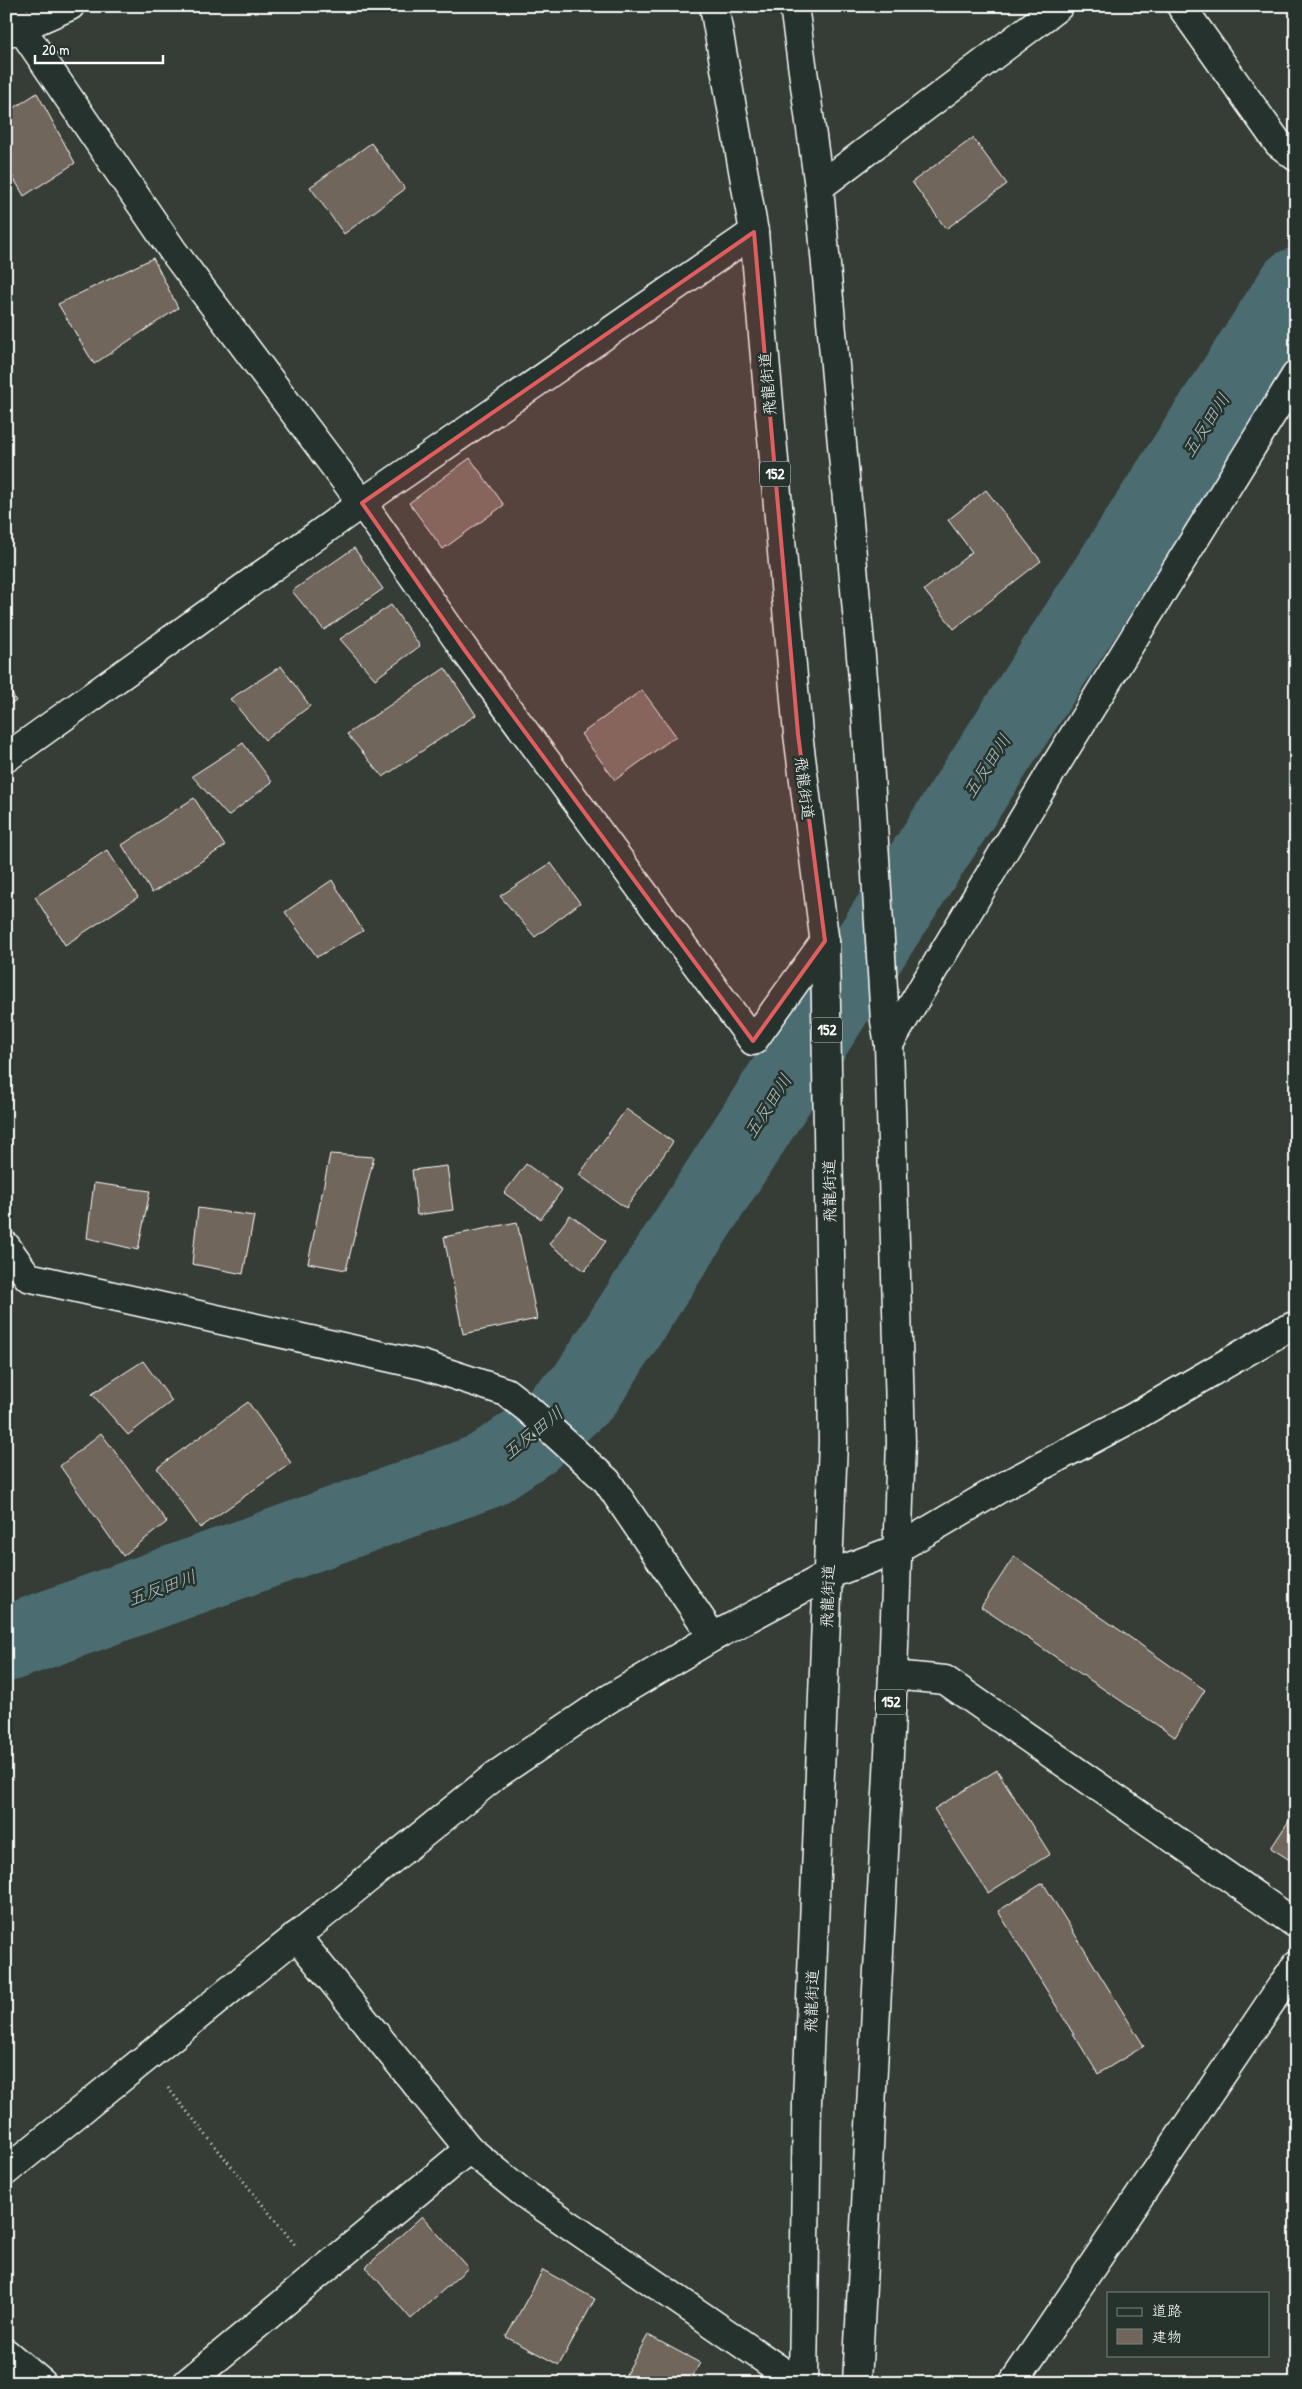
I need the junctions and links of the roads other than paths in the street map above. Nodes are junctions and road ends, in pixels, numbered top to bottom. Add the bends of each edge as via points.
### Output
1 (70, 6) edge
2 (714, 6) edge
3 (794, 6) edge
4 (1059, 6) edge
5 (1181, 6) edge
6 (12, 23) edge
7 (1296, 158) edge
8 (820, 187) junction
9 (754, 232) junction
10 (1296, 375) edge
11 (362, 503) junction
12 (6, 758) edge
13 (825, 942) junction
14 (887, 1032) junction
15 (6, 1246) edge
16 (17, 1275) edge
17 (1296, 1325) edge
18 (897, 1549) junction
19 (828, 1575) junction
20 (713, 1638) junction
21 (892, 1675) junction
22 (1296, 1924) edge
23 (296, 1936) junction
24 (1296, 1964) edge
25 (469, 2149) junction
26 (6, 2171) edge
27 (6, 2354) edge
28 (42, 2383) edge
29 (187, 2383) edge
30 (798, 2383) edge
31 (803, 2383) edge
32 (857, 2383) edge
33 (1014, 2383) edge

1 - 6 main road
2 - 9 main road, 飛龍街道 / 152
3 - 8 main road, 152
4 - 8 main road
5 - 7 main road via 1278,143
6 - 11 main road via 174,251
8 - 14 main road, 152 via 876,858
9 - 11 main road
9 - 13 main road, 飛龍街道 / 152 via 798,734
10 - 14 main road
11 - 12 main road
11 - 13 main road via 466,652 753,1041
13 - 19 main road, 飛龍街道 / 152 via 833,1442
14 - 18 main road, 152 via 900,1442
15 - 16 main road
16 - 20 main road via 423,1365 506,1392 607,1481
17 - 18 main road via 1004,1486
18 - 19 main road
18 - 21 main road, 152
19 - 20 main road
19 - 31 main road, 飛龍街道 / 152 via 807,2101
20 - 23 main road via 607,1700 496,1774
21 - 22 main road via 945,1680
21 - 32 main road, 152
23 - 25 main road
23 - 26 main road
24 - 33 main road
25 - 29 main road
25 - 30 main road via 522,2193
27 - 28 main road

